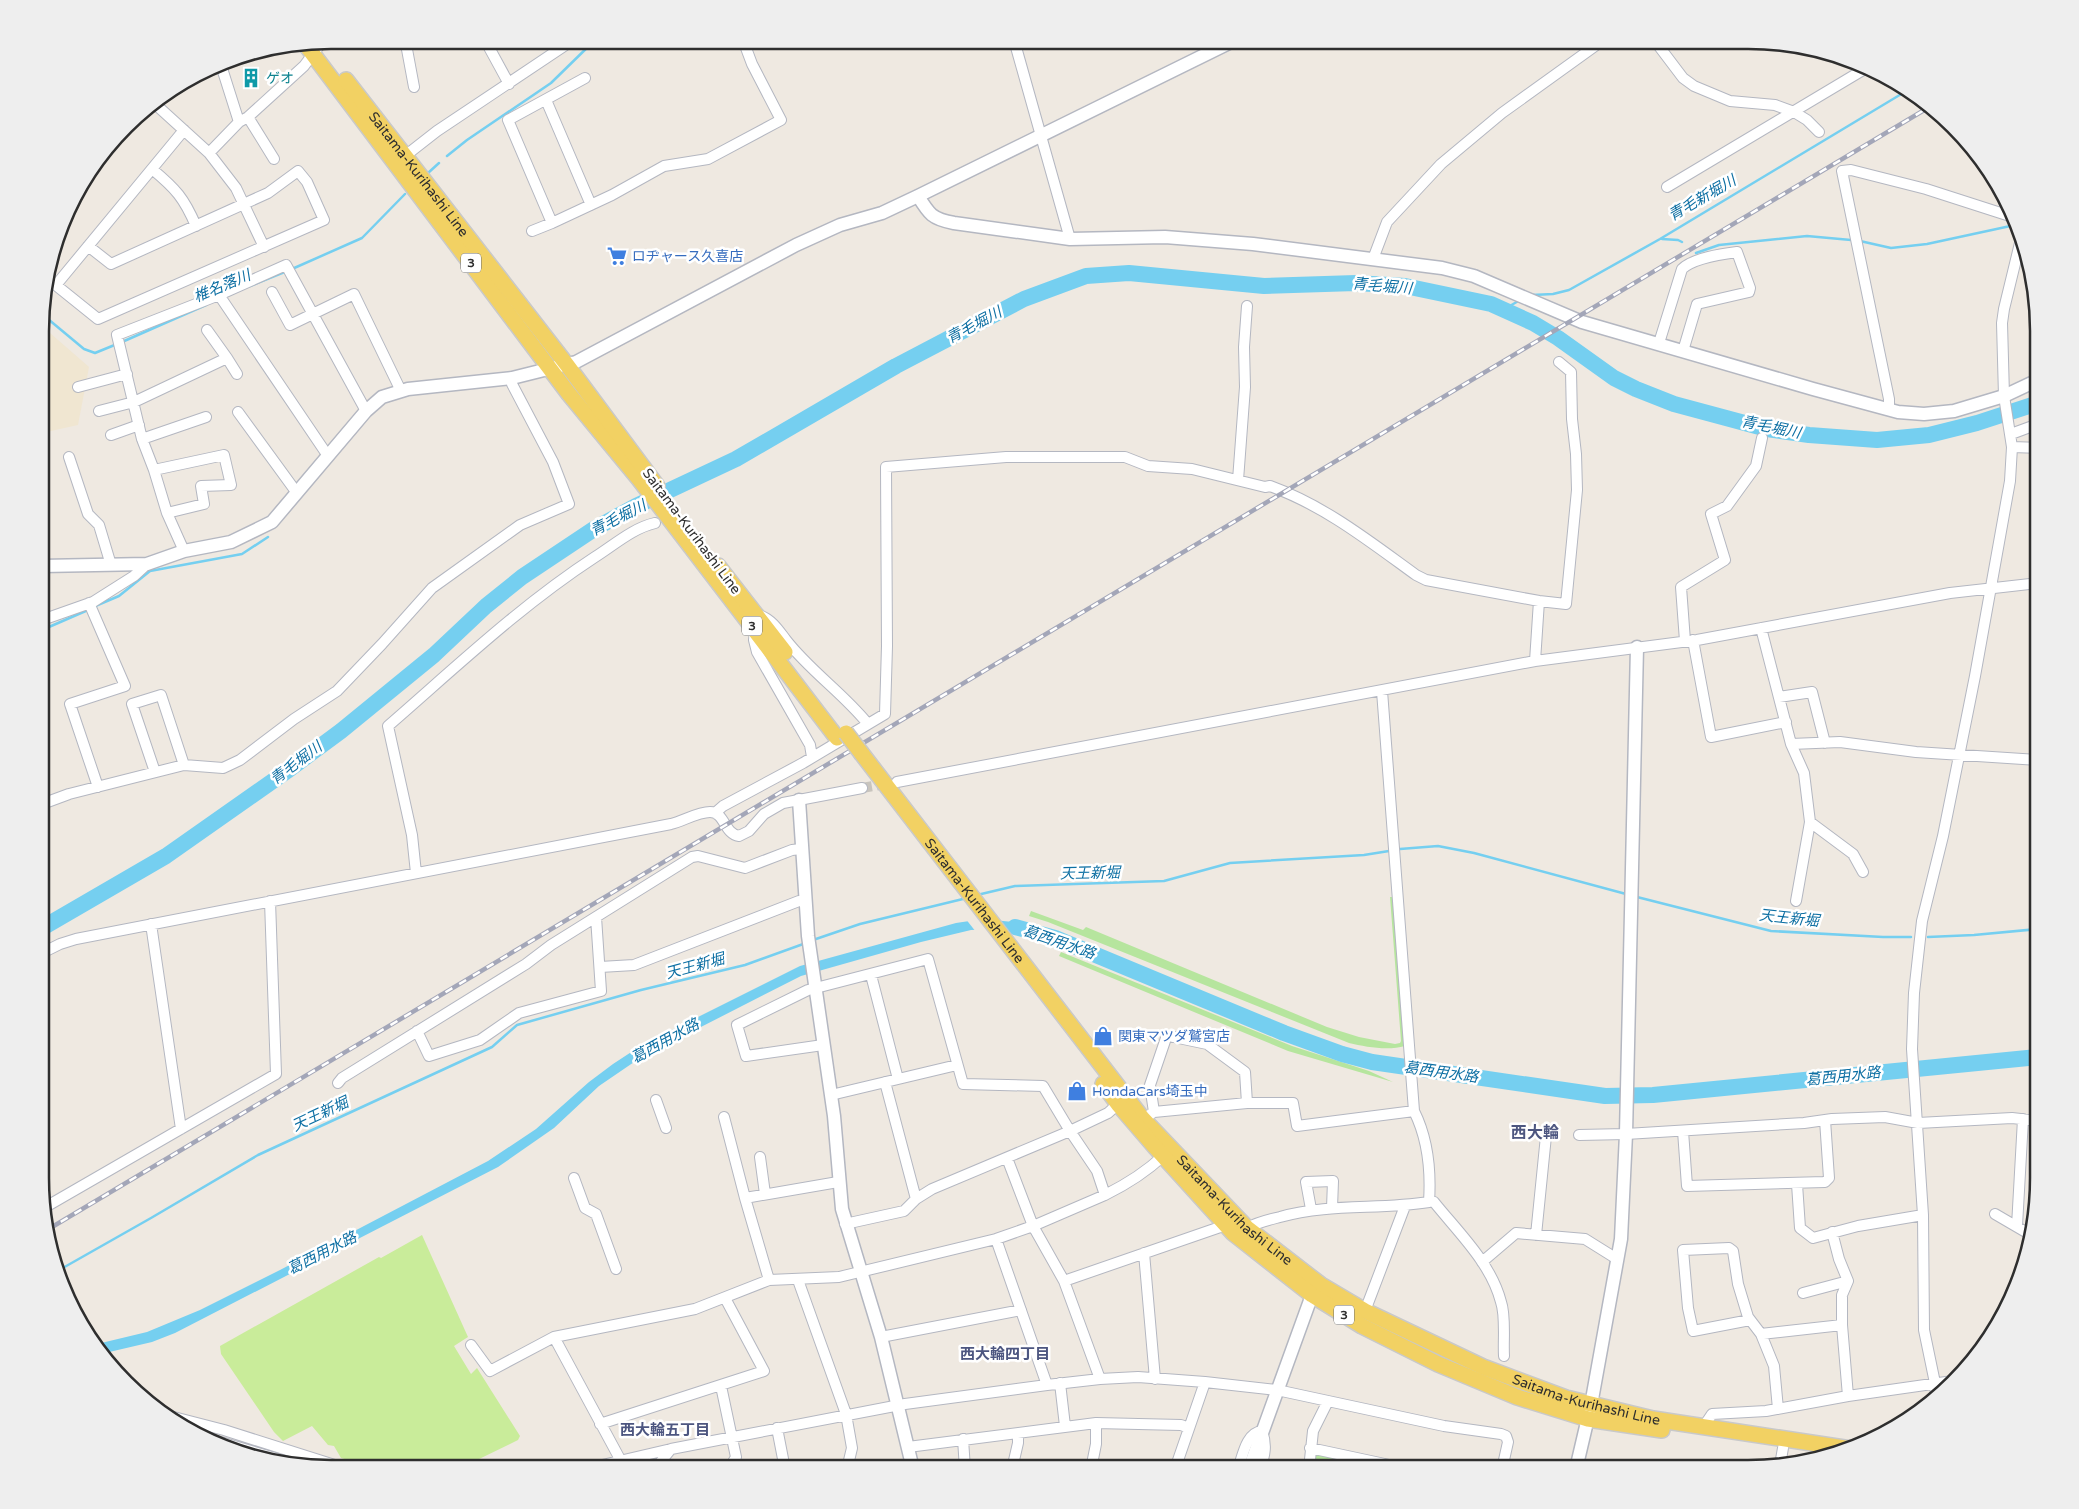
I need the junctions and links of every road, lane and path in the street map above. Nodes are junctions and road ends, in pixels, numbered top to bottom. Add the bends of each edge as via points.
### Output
1 (314, 49) edge
2 (318, 49) edge
3 (318, 49) edge
4 (409, 49) edge
5 (490, 49) edge
6 (560, 49) edge
7 (746, 49) edge
8 (1016, 49) edge
9 (1217, 49) edge
10 (1590, 49) edge
11 (1662, 49) edge
12 (221, 71) edge
13 (1860, 72) edge
14 (585, 78) dead end
15 (509, 84) junction
16 (414, 87) dead end
17 (546, 100) junction
18 (159, 107) edge
19 (1794, 112) junction
20 (248, 117) junction
21 (239, 122) junction
22 (184, 130) junction
23 (1819, 132) dead end
24 (1040, 135) junction
25 (209, 153) junction
26 (405, 156) junction
27 (274, 158) dead end
28 (152, 169) junction
29 (1667, 187) dead end
30 (918, 196) junction
31 (245, 204) junction
32 (591, 205) junction
33 (2005, 214) edge
34 (552, 224) junction
35 (196, 226) junction
36 (532, 231) dead end
37 (1070, 239) junction
38 (88, 246) junction
39 (264, 246) junction
40 (2018, 250) edge
41 (1373, 259) junction
42 (53, 283) edge
43 (56, 285) junction
44 (272, 292) dead end
45 (220, 295) junction
46 (1247, 306) dead end
47 (312, 313) junction
48 (207, 330) dead end
49 (1659, 343) junction
50 (1683, 351) junction
51 (227, 358) junction
52 (1560, 362) dead end
53 (567, 365) junction
54 (551, 369) junction
55 (127, 374) junction
56 (237, 374) dead end
57 (512, 378) junction
58 (2030, 384) edge
59 (78, 387) dead end
60 (401, 391) junction
61 (2004, 399) junction
62 (134, 402) junction
63 (1889, 410) junction
64 (366, 411) junction
65 (98, 412) dead end
66 (238, 412) dead end
67 (206, 417) dead end
68 (139, 425) junction
69 (2030, 426) edge
70 (2010, 430) junction
71 (111, 435) dead end
72 (1762, 438) dead end
73 (142, 439) junction
74 (2012, 447) junction
75 (2030, 448) edge
76 (328, 456) junction
77 (70, 457) dead end
78 (154, 470) junction
79 (643, 477) junction
80 (1238, 480) junction
81 (297, 493) junction
82 (167, 513) junction
83 (665, 515) junction
84 (184, 551) junction
85 (147, 564) junction
86 (111, 565) junction
87 (49, 566) edge
88 (2030, 584) edge
89 (1990, 588) junction
90 (1539, 601) junction
91 (89, 603) junction
92 (756, 614) junction
93 (49, 617) edge
94 (1761, 628) junction
95 (755, 630) junction
96 (1689, 641) junction
97 (1637, 647) junction
98 (1535, 661) junction
99 (1382, 691) junction
100 (1779, 697) junction
101 (1786, 722) junction
102 (868, 724) junction
103 (841, 736) junction
104 (1825, 743) junction
105 (1792, 744) junction
106 (1959, 755) junction
107 (812, 757) junction
108 (2030, 759) edge
109 (184, 765) junction
110 (155, 772) junction
111 (897, 782) tunnel mouth
112 (98, 787) junction
113 (862, 788) tunnel mouth
114 (799, 800) junction
115 (49, 802) edge
116 (715, 813) junction
117 (1810, 822) junction
118 (802, 849) junction
119 (1863, 872) dead end
120 (416, 873) junction
121 (270, 901) junction
122 (805, 901) junction
123 (1796, 901) dead end
124 (596, 917) junction
125 (151, 924) junction
126 (1002, 944) junction
127 (49, 950) edge
128 (600, 967) junction
129 (872, 975) junction
130 (814, 988) junction
131 (417, 1031) junction
132 (823, 1045) junction
133 (957, 1065) junction
134 (898, 1078) junction
135 (885, 1082) junction
136 (338, 1083) dead end
137 (831, 1095) junction
138 (656, 1100) dead end
139 (1247, 1103) junction
140 (1118, 1104) junction
141 (1414, 1111) junction
142 (1148, 1115) junction
143 (724, 1117) dead end
144 (2023, 1119) junction
145 (2030, 1119) edge
146 (1825, 1120) junction
147 (1918, 1123) junction
148 (666, 1128) dead end
149 (181, 1129) junction
150 (1070, 1131) junction
151 (1683, 1131) junction
152 (1626, 1134) junction
153 (1579, 1135) dead end
154 (1546, 1136) dead end
155 (1163, 1156) junction
156 (760, 1158) dead end
157 (1007, 1158) junction
158 (574, 1178) dead end
159 (838, 1182) junction
160 (1797, 1184) junction
161 (765, 1194) junction
162 (1105, 1195) junction
163 (745, 1198) junction
164 (916, 1199) junction
165 (1429, 1200) junction
166 (50, 1204) edge
167 (1406, 1206) junction
168 (1332, 1208) junction
169 (1311, 1209) junction
170 (1994, 1214) dead end
171 (1923, 1215) junction
172 (845, 1224) junction
173 (1226, 1225) junction
174 (1033, 1226) junction
175 (2018, 1226) junction
176 (1247, 1228) junction
177 (2025, 1231) edge
178 (1832, 1232) junction
179 (1536, 1235) junction
180 (996, 1239) junction
181 (1144, 1254) junction
182 (1617, 1259) junction
183 (1482, 1262) junction
184 (616, 1269) dead end
185 (862, 1272) junction
186 (769, 1280) junction
187 (798, 1280) junction
188 (1064, 1281) junction
189 (1848, 1281) junction
190 (1316, 1290) junction
191 (1803, 1293) dead end
192 (725, 1298) junction
193 (1021, 1310) junction
194 (1365, 1311) junction
195 (1750, 1320) junction
196 (1842, 1325) junction
197 (1761, 1334) junction
198 (554, 1337) junction
199 (881, 1337) junction
200 (471, 1344) dead end
201 (1504, 1356) dead end
202 (1155, 1378) junction
203 (1100, 1379) junction
204 (1205, 1382) junction
205 (1060, 1383) junction
206 (1942, 1383) edge
207 (1935, 1384) junction
208 (1047, 1385) junction
209 (721, 1386) junction
210 (1935, 1389) edge
211 (1277, 1390) junction
212 (1848, 1396) junction
213 (1328, 1401) junction
214 (898, 1406) junction
215 (1778, 1409) junction
216 (1590, 1412) junction
217 (846, 1414) junction
218 (187, 1421) edge
219 (1096, 1423) junction
220 (600, 1424) junction
221 (1065, 1426) junction
222 (1704, 1426) junction
223 (777, 1428) junction
224 (1189, 1428) junction
225 (1262, 1431) junction
226 (1018, 1433) junction
227 (732, 1438) junction
228 (962, 1439) junction
229 (1837, 1446) edge
230 (908, 1447) junction
231 (1310, 1448) junction
232 (1783, 1448) junction
233 (671, 1449) junction
234 (1813, 1453) edge
235 (1781, 1458) edge
236 (319, 1460) edge
237 (619, 1460) edge
238 (624, 1460) edge
239 (662, 1460) edge
240 (734, 1460) edge
241 (783, 1460) edge
242 (849, 1460) edge
243 (911, 1460) edge
244 (964, 1460) edge
245 (1014, 1460) edge
246 (1092, 1460) edge
247 (1178, 1460) edge
248 (1242, 1460) edge
249 (1252, 1460) edge
250 (1263, 1460) edge
251 (1309, 1460) edge
252 (1361, 1460) edge
253 (1504, 1460) edge
254 (1578, 1460) edge

1 - 20 street via 304,66
2 - 26 main road, Saitama-Kurihashi Line / 3
3 - 54 main road, Saitama-Kurihashi Line / 3
4 - 16 street
5 - 15 street
6 - 15 street
7 - 32 street via 781,120 708,158 664,166
8 - 24 street
9 - 24 street
10 - 41 street via 1502,113 1441,164 1388,222
11 - 19 street via 1683,78 1694,86 1730,101 1775,106
12 - 21 street
13 - 19 street
14 - 17 street
15 - 26 street
17 - 32 street
17 - 34 street via 508,120
18 - 22 street
19 - 23 street
19 - 29 street
20 - 21 street
20 - 27 street
21 - 25 street
22 - 25 street
22 - 28 street
24 - 30 street
24 - 37 street
25 - 31 street
26 - 53 main road, Saitama-Kurihashi Line / 3
28 - 35 street via 186,202
28 - 38 street
30 - 37 street via 930,215 937,219
30 - 53 street via 796,245
31 - 35 street
31 - 39 street
31 - 39 street via 268,193 298,171 315,199 324,220
32 - 34 street
33 - 63 street via 1926,189 1850,170 1842,171 1890,399
34 - 36 street
35 - 38 street via 111,264
37 - 41 street via 1165,236
38 - 43 street
39 - 43 street via 98,319
40 - 61 street via 2002,323
41 - 49 street via 1420,264 1474,276 1582,322
42 - 43 street
44 - 47 street via 290,325
45 - 47 street via 286,266
45 - 55 street via 117,335
45 - 76 street
46 - 80 street
47 - 60 street via 354,294
47 - 64 street
48 - 51 street
49 - 50 street
49 - 50 street via 1682,269 1718,254 1737,252 1749,292 1697,304
50 - 63 street
51 - 56 street
51 - 62 street
52 - 90 street via 1571,372 1577,490 1566,604
53 - 54 street
53 - 79 main road, Saitama-Kurihashi Line / 3
54 - 57 street
54 - 79 main road, Saitama-Kurihashi Line / 3 via 607,442
55 - 59 street
55 - 62 street
57 - 60 street
57 - 109 street via 569,504 520,524 432,588 338,691 240,760 223,768
58 - 61 street
60 - 64 street via 382,397
61 - 63 street via 1954,411 1924,414
61 - 70 street
62 - 65 street
62 - 68 street
64 - 76 street
66 - 81 street
67 - 73 street
68 - 71 street
68 - 73 street
69 - 70 street
70 - 74 street
72 - 96 street via 1756,466 1727,506 1711,514 1725,560 1681,586
73 - 78 street
74 - 75 street
74 - 89 street via 2010,481
76 - 81 street
77 - 86 street via 88,514 99,525
78 - 82 street
78 - 82 street via 224,455 231,485 201,486 204,504
79 - 83 main road, Saitama-Kurihashi Line / 3
80 - 90 street via 1270,486 1307,501 1338,518 1426,580
80 - 102 street via 1192,469 1148,466 1125,457 1006,457 886,467 885,714
81 - 84 street via 272,522 231,542
82 - 84 street
83 - 92 main road, Saitama-Kurihashi Line / 3
83 - 95 main road, Saitama-Kurihashi Line / 3
83 - 120 street via 553,585 495,631 388,726 412,835
84 - 85 street
85 - 86 street
85 - 91 street via 134,576
86 - 87 street
88 - 89 street
89 - 94 street
89 - 106 street
90 - 98 street
91 - 93 street
91 - 112 street via 125,686 70,704
92 - 102 street via 774,625 800,659
92 - 103 main road, Saitama-Kurihashi Line / 3
94 - 96 street
94 - 100 street
95 - 103 main road, Saitama-Kurihashi Line / 3
95 - 107 street via 757,652 810,745
96 - 97 street
96 - 101 street via 1710,737
97 - 98 street
97 - 152 street
98 - 99 street
99 - 111 street
99 - 141 street
100 - 101 street
100 - 104 street via 1812,692
101 - 105 street
102 - 107 street
103 - 126 main road, Saitama-Kurihashi Line / 3
104 - 105 street
104 - 106 street
105 - 117 street via 1804,773
106 - 108 street
106 - 147 street via 1922,921 1912,1013
107 - 116 street
109 - 110 street
109 - 110 street via 161,695 132,704
110 - 112 street
112 - 115 street
113 - 114 street
114 - 116 street via 783,803 764,814 749,831 739,836 729,832
114 - 118 street
116 - 120 street via 705,812 671,824
117 - 119 street via 1853,854
117 - 123 street
118 - 122 street
118 - 124 street via 745,868 692,857
120 - 121 street
121 - 125 street
121 - 149 street via 276,1074
122 - 128 street via 634,965
122 - 130 street
124 - 128 street
124 - 131 street
125 - 127 street via 68,941
125 - 149 street
126 - 140 main road, Saitama-Kurihashi Line / 3 via 1050,1016 1076,1045
126 - 142 main road, Saitama-Kurihashi Line / 3
128 - 131 street via 601,991 519,1013 480,1040 429,1056
129 - 130 street
129 - 133 street via 928,959
129 - 134 street
130 - 132 street
130 - 132 street via 740,1022 737,1028 746,1056
131 - 136 street
132 - 137 street
133 - 134 street
133 - 150 street via 963,1084 1043,1086
134 - 135 street
135 - 137 street
135 - 164 street
137 - 159 street
138 - 148 street
139 - 141 street via 1293,1103 1297,1126
139 - 142 street
139 - 142 street via 1245,1072 1207,1044 1169,1036 1150,1085
140 - 150 street via 1108,1113
140 - 155 main road, Saitama-Kurihashi Line / 3
141 - 165 street via 1430,1167
142 - 176 main road, Saitama-Kurihashi Line / 3
143 - 163 street
144 - 145 street
144 - 147 street
144 - 175 street
146 - 147 street via 1885,1117
146 - 151 street
146 - 160 street via 1829,1180
147 - 171 street
149 - 166 street
150 - 157 street
150 - 162 street via 1097,1171
151 - 152 street
151 - 160 street via 1687,1186
152 - 153 street
152 - 182 street via 1621,1239
154 - 179 street
155 - 162 street via 1134,1180
155 - 173 main road, Saitama-Kurihashi Line / 3
156 - 161 street
157 - 164 street via 932,1189
157 - 174 street
158 - 184 street via 586,1208 596,1214
159 - 161 street
159 - 172 street
160 - 178 street via 1800,1228 1813,1238
161 - 163 street
162 - 174 street
163 - 186 street
164 - 172 street via 904,1212
165 - 167 street
165 - 183 street via 1434,1202
167 - 168 street
167 - 194 street
168 - 169 street
168 - 169 street via 1333,1181 1306,1182
169 - 176 street
170 - 175 street
171 - 178 street
171 - 207 street via 1924,1330
172 - 185 street
173 - 181 street
173 - 190 main road, Saitama-Kurihashi Line / 3
174 - 180 street
174 - 188 street
175 - 177 street
176 - 190 main road, Saitama-Kurihashi Line / 3
178 - 189 street
179 - 182 street via 1585,1239
179 - 183 street via 1516,1233
180 - 185 street
180 - 193 street
181 - 188 street
181 - 202 street
182 - 216 street
183 - 201 street via 1502,1302
185 - 187 street
185 - 199 street
186 - 187 street
186 - 192 street
187 - 217 street
188 - 203 street
189 - 191 street
189 - 196 street via 1842,1295
190 - 194 main road, Saitama-Kurihashi Line / 3
190 - 211 street
190 - 216 main road, Saitama-Kurihashi Line / 3 via 1362,1326 1438,1364 1517,1397
192 - 198 street via 696,1309
192 - 209 street via 764,1371
193 - 199 street
193 - 208 street
194 - 216 main road, Saitama-Kurihashi Line / 3 via 1483,1367 1566,1398
195 - 195 street via 1738,1284 1733,1251 1729,1248 1683,1250 1693,1331
195 - 197 street
196 - 197 street
196 - 212 street
197 - 215 street via 1774,1366
198 - 200 street via 490,1371
198 - 220 street
199 - 214 street
202 - 203 street
202 - 204 street
203 - 205 street
204 - 211 street
204 - 224 street
205 - 208 street
205 - 221 street
206 - 207 street
207 - 210 street
207 - 212 street
208 - 214 street
209 - 220 street
209 - 227 street
211 - 213 street
211 - 225 street
212 - 215 street
213 - 231 street via 1315,1424
213 - 253 street via 1444,1426 1501,1434 1508,1442
214 - 217 street
214 - 230 street
215 - 222 street via 1712,1414
216 - 222 main road, Saitama-Kurihashi Line / 3
216 - 232 main road, Saitama-Kurihashi Line / 3
216 - 254 street
217 - 223 street
217 - 242 street via 852,1448
218 - 236 street
219 - 221 street
219 - 224 street via 1180,1425
219 - 246 street
220 - 237 street
221 - 226 street
222 - 229 main road, Saitama-Kurihashi Line / 3
223 - 227 street
223 - 241 street
224 - 247 street
225 - 248 street via 1254,1433
225 - 249 street
225 - 250 street via 1266,1440
226 - 228 street
226 - 245 street
227 - 233 street
227 - 240 street
228 - 230 street
228 - 244 street
230 - 243 street
231 - 251 street
231 - 252 street
232 - 234 main road, Saitama-Kurihashi Line / 3
232 - 235 street
233 - 238 street
233 - 239 street

